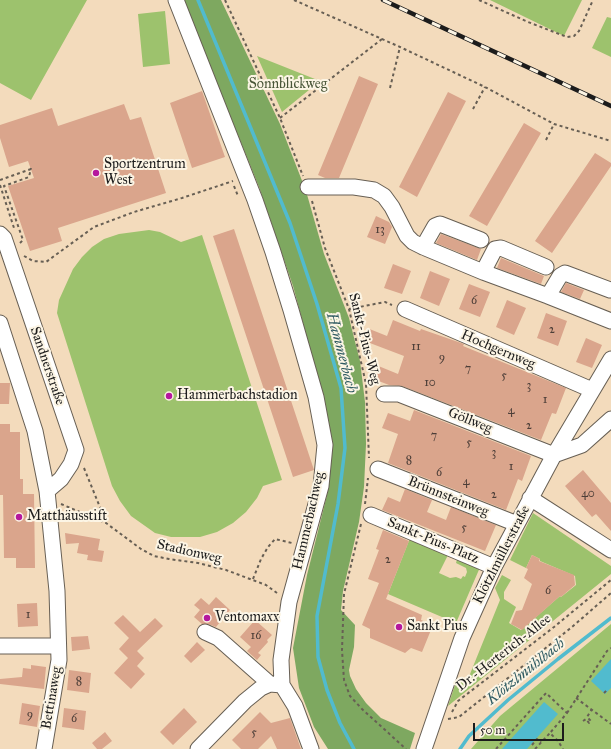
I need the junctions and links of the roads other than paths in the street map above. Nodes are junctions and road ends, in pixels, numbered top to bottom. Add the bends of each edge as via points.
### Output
1 (176, 0) edge
2 (308, 187) road end
3 (0, 234) edge
4 (481, 240) dead end
5 (423, 247) junction
6 (546, 267) dead end
7 (483, 272) junction
8 (610, 290) dead end
9 (548, 296) junction
10 (404, 309) road end
11 (609, 317) edge
12 (0, 323) edge
13 (611, 359) edge
14 (592, 390) junction
15 (384, 394) dead end
16 (609, 424) edge
17 (554, 455) junction
18 (372, 470) road end
19 (47, 491) junction
20 (530, 498) junction
21 (366, 513) road end
22 (517, 524) junction
23 (611, 550) edge
24 (494, 567) junction
25 (204, 632) dead end
26 (0, 646) edge
27 (58, 646) junction
28 (276, 684) junction
29 (44, 749) edge
30 (198, 749) edge
31 (311, 749) edge
32 (424, 749) edge

1 - 28 street, Hammerbachweg via 255,200 316,397 325,445 321,486 289,602
2 - 5 street via 354,187 374,190 384,196 392,207 407,236
3 - 19 street, Sandnerstraße via 4,238 76,450 61,479
4 - 5 street via 440,224 435,226
5 - 7 street
6 - 7 street via 500,248 495,249
7 - 9 street
8 - 9 street via 565,273 560,276
9 - 11 street
10 - 14 street, Hochgernweg
12 - 19 street via 36,431
13 - 14 street, Klötzlmüllerstraße
14 - 17 street, Klötzlmüllerstraße
15 - 17 street, Göllweg via 399,394
16 - 17 street via 582,445
17 - 20 street, Klötzlmüllerstraße
18 - 22 street, Brünnsteinweg
19 - 27 street via 57,591
20 - 22 street, Klötzlmüllerstraße
20 - 23 street
21 - 24 street, Sankt-Pius-Platz
22 - 24 street, Klötzlmüllerstraße
24 - 32 street, Klötzlmüllerstraße via 462,638
25 - 28 street via 218,638
26 - 27 street
27 - 29 street, Bettinaweg via 59,660
28 - 30 street via 261,688 245,701
28 - 31 street, Hammerbachweg via 295,706

